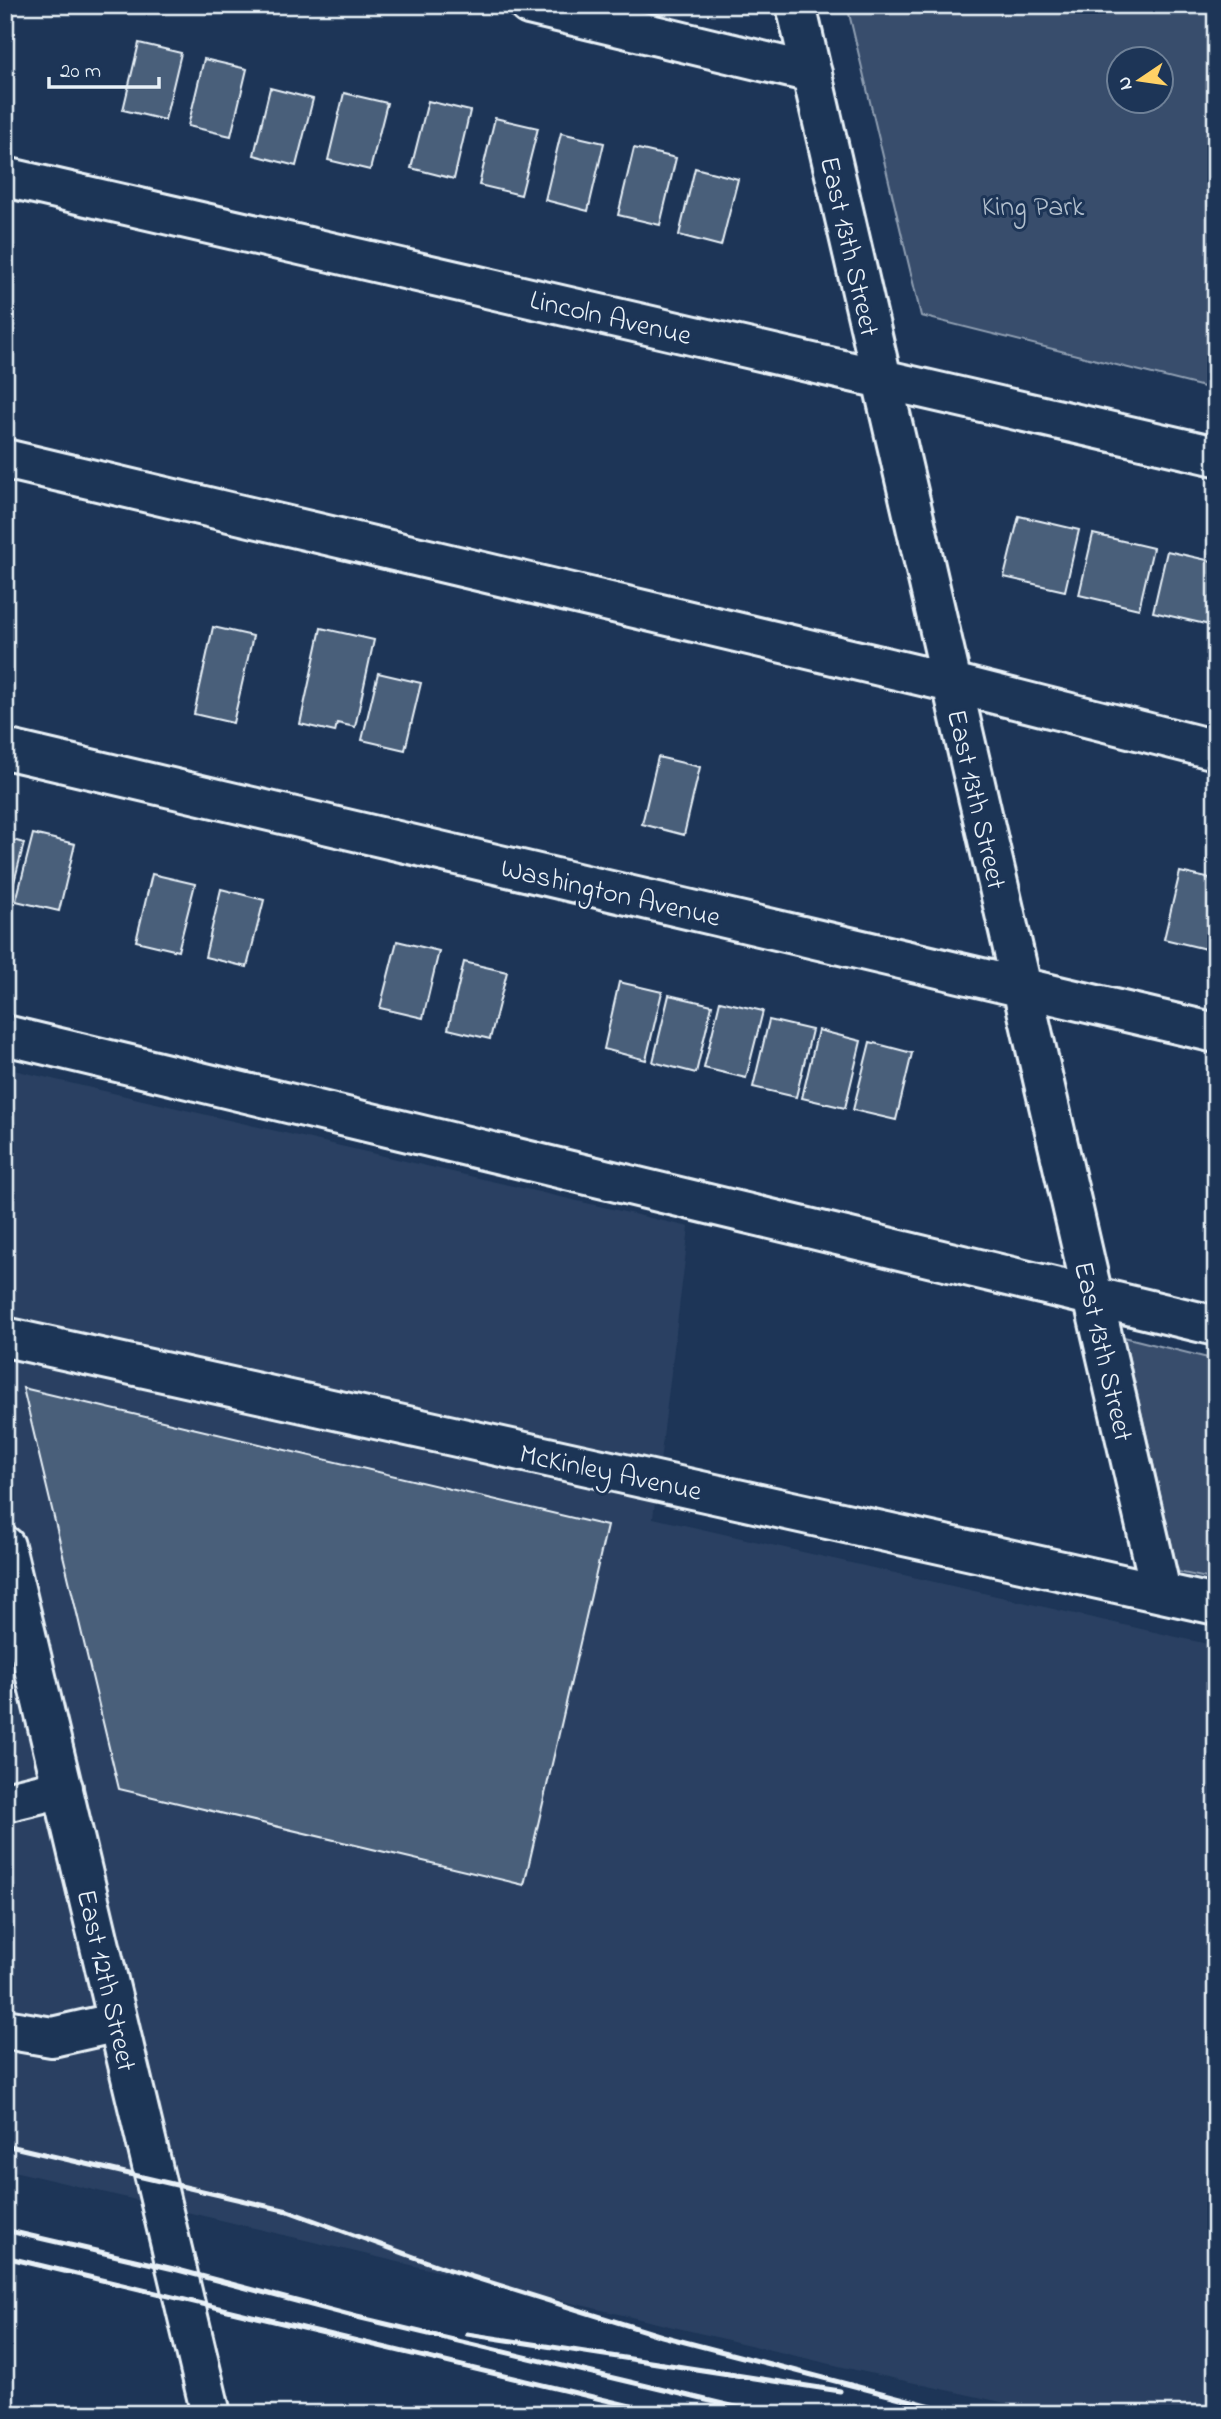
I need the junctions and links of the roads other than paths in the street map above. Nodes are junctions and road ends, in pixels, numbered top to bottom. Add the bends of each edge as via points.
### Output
1 (529, 5) edge
2 (796, 5) edge
3 (812, 73) junction
4 (5, 177) edge
5 (882, 378) junction
6 (1216, 456) edge
7 (5, 459) edge
8 (952, 683) junction
9 (5, 749) edge
10 (1216, 750) edge
11 (1022, 987) junction
12 (1216, 1034) edge
13 (5, 1035) edge
14 (1093, 1298) junction
15 (1216, 1326) edge
16 (5, 1337) edge
17 (5, 1546) edge
18 (1161, 1592) junction
19 (1216, 1605) edge
20 (63, 1788) junction
21 (5, 1802) edge
22 (118, 2022) junction
23 (5, 2029) edge
24 (211, 2414) edge

1 - 3 street
2 - 3 street, East 13th Street
3 - 5 street, East 13th Street
4 - 5 street, Lincoln Avenue
5 - 6 street, Lincoln Avenue
5 - 8 street, East 13th Street
7 - 8 street
8 - 10 street
8 - 11 street, East 13th Street
9 - 11 street, Washington Avenue
11 - 12 street, Washington Avenue
11 - 14 street, East 13th Street
13 - 14 street
14 - 15 street
14 - 18 street, East 13th Street
16 - 18 street, McKinley Avenue
17 - 20 street, East 12th Street
18 - 19 street, McKinley Avenue
20 - 21 street
20 - 22 street, East 12th Street
22 - 23 street via 52,2036
22 - 24 street, East 12th Street

